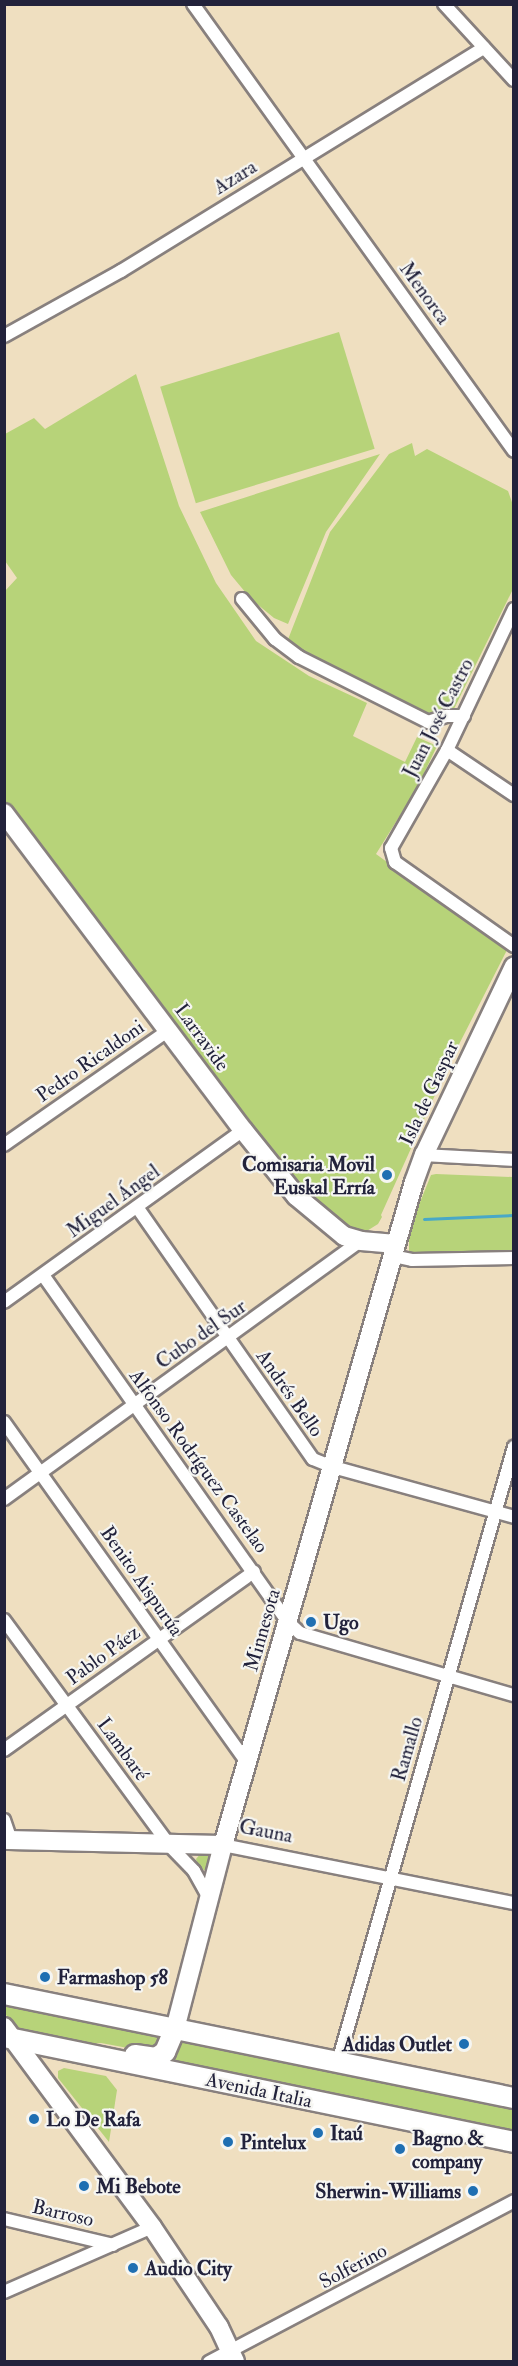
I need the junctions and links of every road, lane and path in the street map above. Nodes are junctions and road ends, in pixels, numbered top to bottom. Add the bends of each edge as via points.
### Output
1 (193, 4) edge
2 (444, 4) edge
3 (484, 48) junction
4 (513, 80) edge
5 (304, 157) junction
6 (4, 336) edge
7 (513, 451) edge
8 (242, 599) dead end
9 (513, 609) edge
10 (464, 716) junction
11 (447, 750) junction
12 (513, 795) edge
13 (4, 813) edge
14 (513, 946) edge
15 (513, 966) edge
16 (169, 1030) junction
17 (243, 1130) junction
18 (4, 1145) edge
19 (424, 1155) junction
20 (513, 1160) edge
21 (137, 1207) junction
22 (361, 1241) junction
23 (394, 1250) junction
24 (513, 1258) edge
25 (43, 1275) junction
26 (4, 1302) edge
27 (229, 1339) junction
28 (134, 1404) junction
29 (4, 1422) edge
30 (513, 1447) edge
31 (333, 1467) junction
32 (41, 1473) junction
33 (4, 1499) edge
34 (495, 1512) junction
35 (513, 1517) edge
36 (254, 1572) junction
37 (4, 1620) edge
38 (288, 1622) junction
39 (159, 1639) junction
40 (447, 1677) junction
41 (513, 1695) edge
42 (66, 1706) junction
43 (4, 1750) edge
44 (247, 1763) junction
45 (4, 1820) edge
46 (8, 1840) edge
47 (169, 1845) junction
48 (223, 1845) junction
49 (391, 1879) junction
50 (209, 1900) junction
51 (513, 1903) edge
52 (4, 1994) edge
53 (175, 2029) junction
54 (7, 2035) edge
55 (70, 2052) junction
56 (338, 2062) junction
57 (513, 2098) edge
58 (513, 2142) edge
59 (513, 2201) edge
60 (4, 2219) edge
61 (152, 2227) junction
62 (113, 2245) junction
63 (4, 2292) edge
64 (232, 2356) edge
65 (209, 2361) edge

1 - 5 street, Menorca
2 - 3 street
3 - 4 street
3 - 5 street, Azara
5 - 6 street, Azara via 121,271
5 - 7 street, Menorca
8 - 10 street via 275,639 299,657 428,722
9 - 10 street, Juan José Castro
10 - 11 street, Juan José Castro
11 - 12 street
11 - 14 street, Juan José Castro via 392,842 391,853 395,862
13 - 16 street, Larravide
15 - 19 street, Isla de Gaspar
16 - 17 street, Larravide
16 - 18 street, Pedro Ricaldoni
17 - 21 street, Miguel Ángel
17 - 22 street, Larravide via 303,1203 334,1229
19 - 20 street
19 - 23 street, Isla de Gaspar
21 - 25 street, Miguel Ángel
21 - 27 street, Andrés Bello
22 - 23 street, Larravide
22 - 27 street, Cubo del Sur
23 - 24 street via 412,1260
23 - 31 street, Minnesota
25 - 26 street, Miguel Ángel
25 - 28 street, Alfonso Rodríguez Castelao
27 - 28 street, Cubo del Sur
27 - 31 street, Andrés Bello via 309,1453 316,1461
28 - 32 street, Cubo del Sur
28 - 36 street, Alfonso Rodríguez Castelao
29 - 32 street, Benito Aispurúa
30 - 34 street, Ramallo
31 - 34 street, Andrés Bello
31 - 38 street, Minnesota
32 - 33 street, Cubo del Sur
32 - 39 street, Benito Aispurúa
34 - 35 street, Andrés Bello
34 - 40 street, Ramallo
36 - 38 street, Alfonso Rodríguez Castelao
36 - 39 street, Pablo Páez
37 - 42 street, Lambaré
38 - 40 street, Alfonso Rodríguez Castelao via 300,1633
38 - 44 street, Minnesota
39 - 42 street, Pablo Páez
39 - 44 street, Benito Aispurúa
40 - 41 street, Alfonso Rodríguez Castelao
40 - 49 street, Ramallo
42 - 43 street, Pablo Páez
42 - 47 street, Lambaré
44 - 48 street, Minnesota
45 - 46 street
46 - 47 street, Gauna
47 - 48 street, Gauna
47 - 50 street, Lambaré via 194,1871
48 - 49 street, Gauna
48 - 50 street, Minnesota
49 - 51 street, Gauna
49 - 56 street, Ramallo
50 - 53 street, Minnesota
52 - 53 main road
53 - 55 main road via 169,2048 156,2058 95,2047
53 - 56 main road
54 - 55 main road, Avenida Italia
54 - 61 street
55 - 58 main road, Avenida Italia
56 - 57 main road
59 - 64 street, Solferino
60 - 62 street, Barroso
61 - 62 street
61 - 64 street via 219,2327
62 - 63 street
64 - 65 street, Solferino

